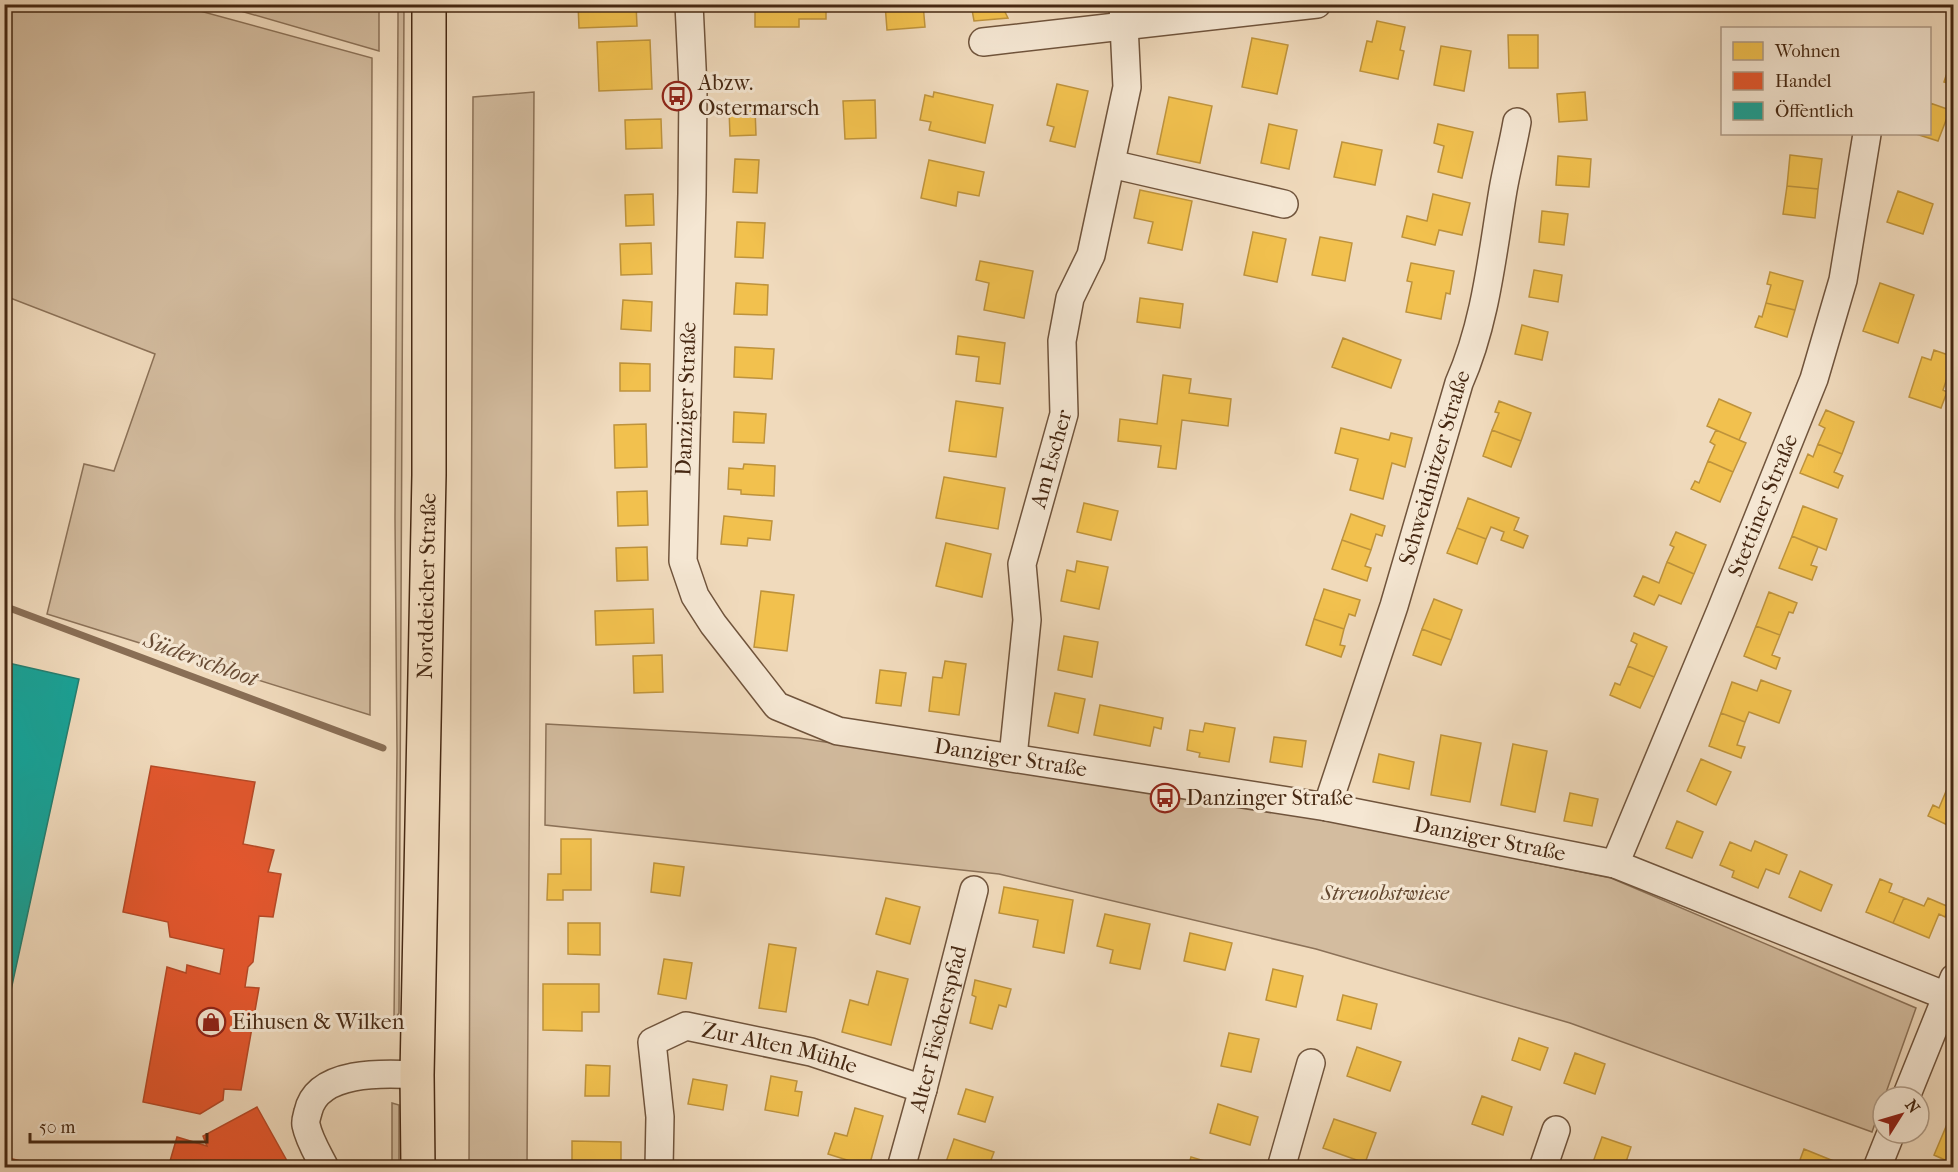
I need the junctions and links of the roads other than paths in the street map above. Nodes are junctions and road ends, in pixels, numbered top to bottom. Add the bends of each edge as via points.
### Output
1 (429, 4) edge
2 (689, 4) edge
3 (1317, 4) edge
4 (1124, 16) edge
5 (983, 42) dead end
6 (1517, 122) dead end
7 (1867, 135) edge
8 (1111, 164) junction
9 (1284, 204) dead end
10 (1013, 757) junction
11 (1327, 807) junction
12 (1615, 864) junction
13 (974, 890) dead end
14 (1951, 991) edge
15 (1311, 1063) dead end
16 (417, 1075) junction
17 (1911, 1085) edge
18 (924, 1089) junction
19 (1556, 1130) dead end
20 (1886, 1145) edge
21 (325, 1167) edge
22 (418, 1167) edge
23 (659, 1167) edge
24 (901, 1167) edge
25 (1281, 1167) edge
26 (1544, 1167) edge
27 (1877, 1167) edge

1 - 16 main road, Norddeicher Straße via 429,464
2 - 10 street, Danziger Straße via 692,194 682,538 683,561 694,596 777,706 838,731
3 - 4 street
4 - 5 street
4 - 8 street, Am Escher via 1127,87
6 - 11 street, Schweidnitzer Straße via 1472,354 1459,383 1394,606
7 - 12 street, Stettiner Straße via 1843,280 1814,379
8 - 9 street
8 - 10 street, Am Escher via 1091,255 1070,298 1062,341 1064,414 1022,564 1027,620
10 - 11 street, Danziger Straße
11 - 12 street, Danziger Straße
12 - 14 street, Danziger Straße
13 - 18 street, Alter Fischerspfad
14 - 17 street
15 - 25 street
16 - 21 street via 350,1077 326,1085 309,1103 305,1123
16 - 22 main road, Norddeicher Straße
18 - 23 street, Zur Alten Mühle via 812,1052 686,1026 652,1042 660,1117
18 - 24 street, Alter Fischerspfad
19 - 26 street
20 - 27 street

